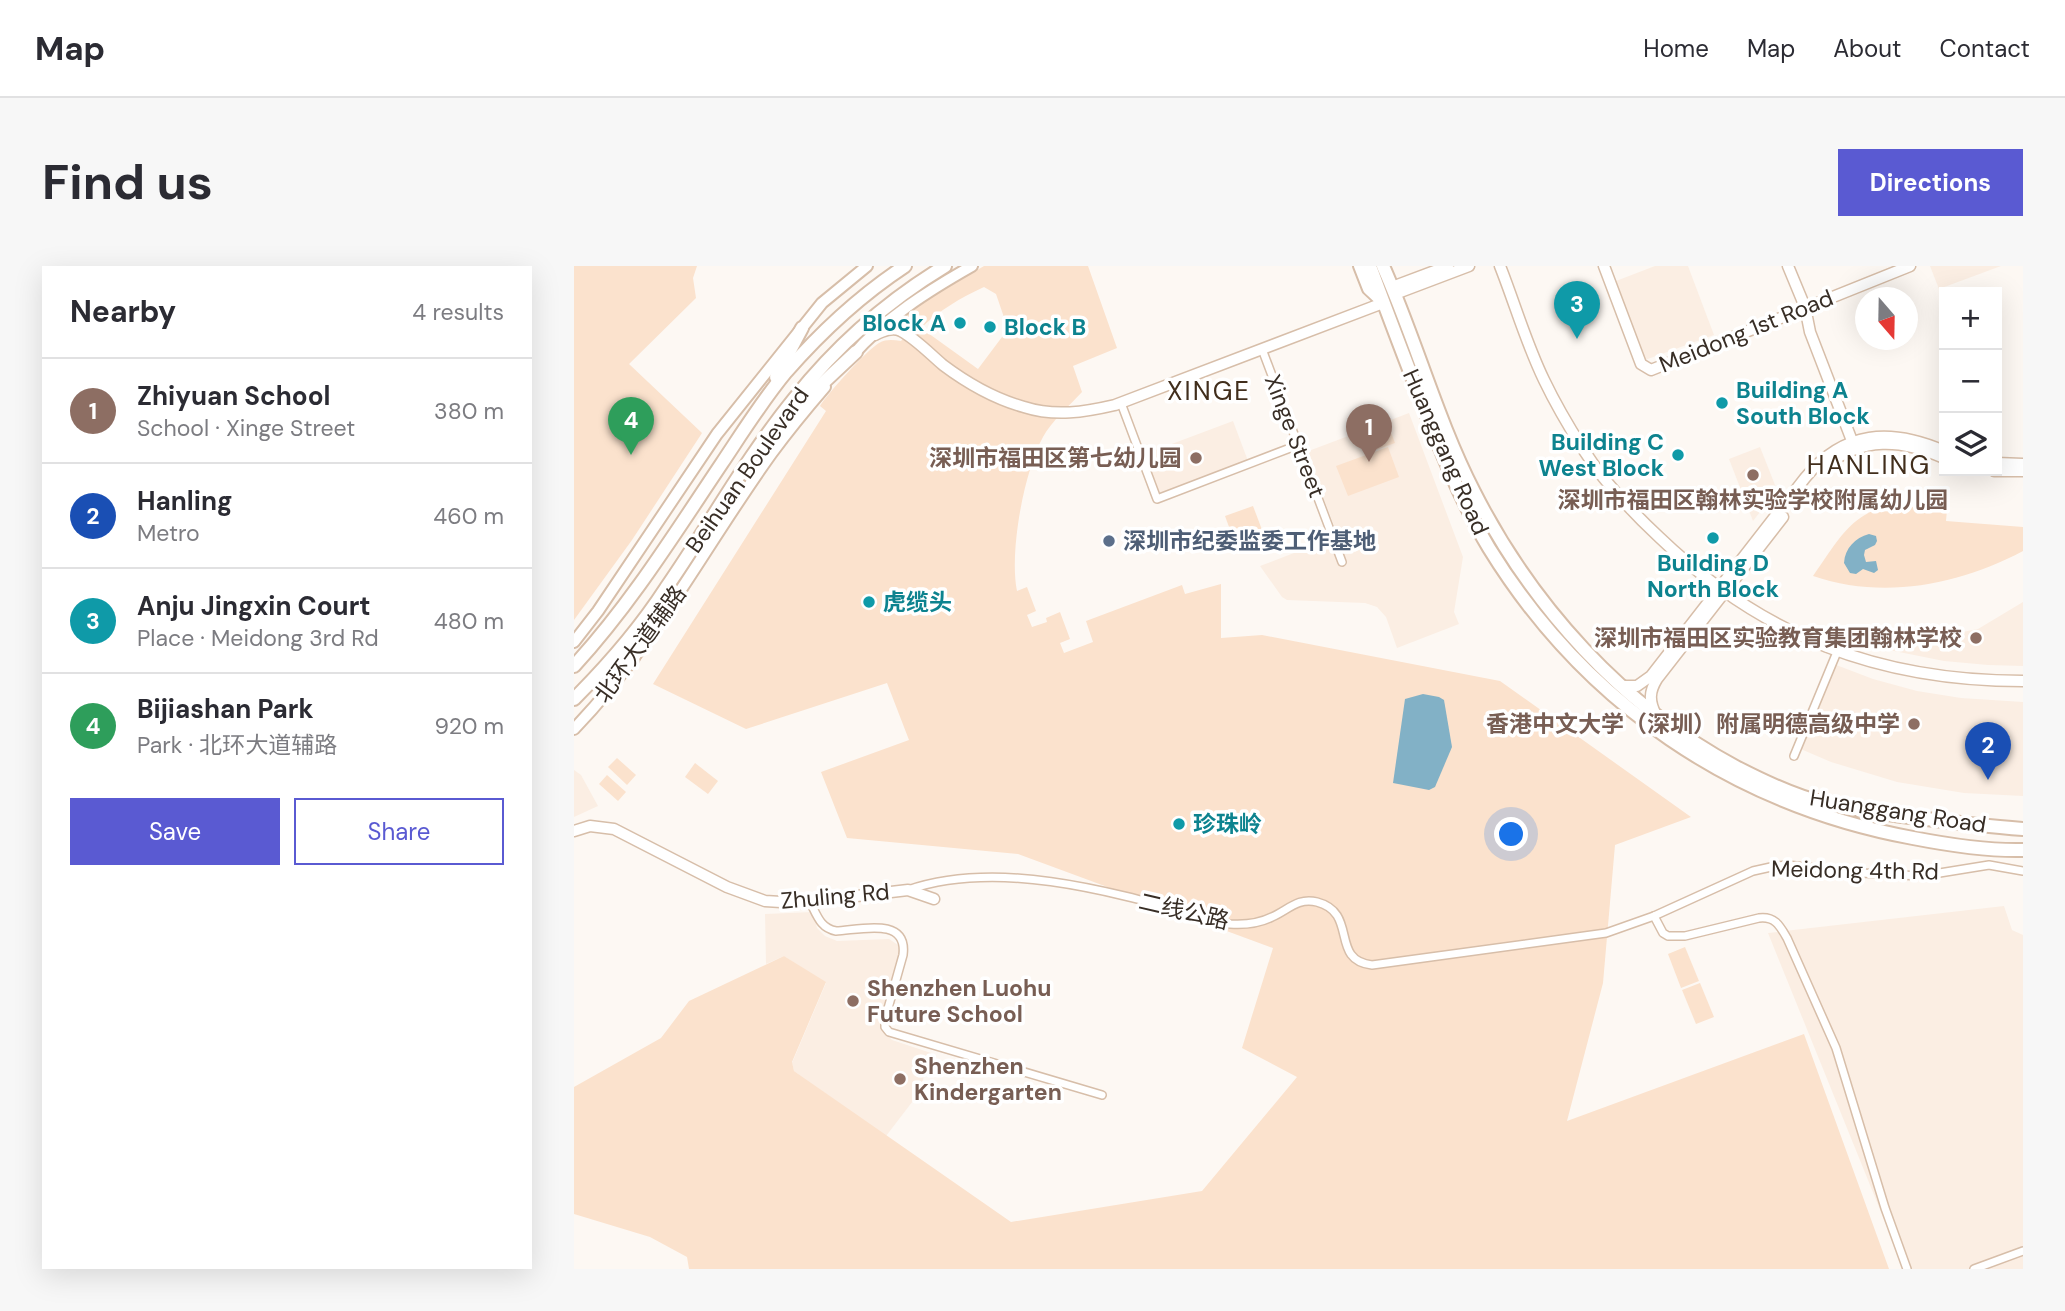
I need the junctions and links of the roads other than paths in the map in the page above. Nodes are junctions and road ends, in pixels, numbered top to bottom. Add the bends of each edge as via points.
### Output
1 (867, 266) edge
2 (905, 266) edge
3 (946, 266) edge
4 (972, 266) edge
5 (1359, 266) edge
6 (1370, 266) edge
7 (1383, 266) edge
8 (1448, 266) edge
9 (1469, 266) edge
10 (1500, 266) edge
11 (1604, 266) edge
12 (1788, 266) edge
13 (1910, 266) edge
14 (1393, 290) junction
15 (916, 299) junction
16 (1383, 303) junction
17 (1805, 307) junction
18 (901, 311) junction
19 (802, 328) junction
20 (903, 332) junction
21 (870, 337) junction
22 (1262, 349) junction
23 (856, 352) junction
24 (1121, 403) junction
25 (755, 414) junction
26 (1298, 445) junction
27 (1853, 446) junction
28 (758, 448) junction
29 (1939, 449) edge
30 (1939, 456) edge
31 (2002, 463) edge
32 (2023, 464) edge
33 (2002, 471) edge
34 (2023, 471) edge
35 (1342, 562) dead end
36 (665, 590) junction
37 (1722, 590) junction
38 (598, 639) junction
39 (574, 642) edge
40 (1837, 652) junction
41 (574, 654) edge
42 (631, 662) junction
43 (574, 666) edge
44 (2023, 681) edge
45 (1620, 686) junction
46 (574, 699) edge
47 (1656, 715) junction
48 (574, 729) edge
49 (1794, 756) dead end
50 (2023, 821) edge
51 (1978, 826) junction
52 (2023, 830) edge
53 (574, 831) edge
54 (624, 835) junction
55 (574, 837) edge
56 (1982, 849) junction
57 (2023, 852) edge
58 (1989, 864) junction
59 (2023, 871) edge
60 (908, 890) junction
61 (934, 899) dead end
62 (810, 902) junction
63 (1654, 916) junction
64 (1102, 1095) dead end
65 (2023, 1251) edge
66 (1907, 1269) edge
67 (1974, 1269) edge

1 - 19 main road via 822,303
2 - 25 highway, Beihuan Boulevard via 821,335
3 - 15 main road, 北环大道辅路
3 - 28 highway, Beihuan Boulevard via 900,296 841,346
4 - 15 main road, 北环大道辅路
5 - 16 main road via 1368,289
6 - 16 highway, Huanggang Road
7 - 14 highway, Huanggang Road
8 - 14 street
9 - 14 street
10 - 37 street via 1544,379 1599,473 1662,541
11 - 17 street, Meidong 1st Road via 1641,364 1651,370
12 - 17 street
13 - 17 street, Meidong 1st Road
14 - 45 highway, Huanggang Road via 1457,454 1492,526 1553,614
15 - 18 main road, 北环大道辅路
16 - 22 street
16 - 56 highway, Huanggang Road via 1446,463 1488,547 1540,621 1608,693 1717,770 1794,805 1870,829
17 - 27 street
18 - 20 street via 897,322
18 - 21 main road, 北环大道辅路
19 - 25 highway
19 - 39 main road via 717,434
20 - 21 street via 891,329
20 - 24 street via 965,380 1026,408 1057,413
21 - 23 main road, 北环大道辅路
22 - 24 street
22 - 26 street, Xinge Street
23 - 28 highway
23 - 42 main road, 北环大道辅路 via 772,452
24 - 26 street via 1157,499
25 - 38 highway, Beihuan Boulevard
26 - 35 street, Xinge Street
27 - 29 street via 1868,438 1896,436
27 - 30 street via 1895,443
27 - 37 street via 1827,456 1809,473
28 - 36 highway, Beihuan Boulevard
31 - 32 street
33 - 34 street
36 - 42 highway
36 - 46 highway, Beihuan Boulevard
37 - 40 street via 1772,622
37 - 45 street via 1651,676 1637,686
37 - 47 street via 1653,686 1650,697
38 - 41 highway
38 - 43 highway, Beihuan Boulevard
40 - 44 street via 1933,675
40 - 49 street
42 - 48 main road, 北环大道辅路
45 - 47 highway, Huanggang Road
47 - 51 highway, Huanggang Road via 1749,774 1822,803
50 - 51 highway
51 - 52 highway, Huanggang Road
53 - 54 street, Zhuling Rd via 601,827
54 - 55 street, Zhuling Rd via 594,832
54 - 62 street, Zhuling Rd via 754,899
56 - 57 highway, Huanggang Road
56 - 58 street
58 - 59 street, Meidong 4th Rd
58 - 63 street, Meidong 4th Rd via 1921,876 1787,865 1761,868
60 - 61 street, Zhuling Rd
60 - 62 street, Zhuling Rd
60 - 63 street, 二线公路 via 988,877 1033,879 1244,925 1273,917 1304,900 1314,901 1336,913 1353,959 1372,965 1606,933
62 - 64 street via 822,925 831,930 883,928 901,937 903,955 885,1018 889,1032
63 - 66 street via 1663,933 1675,937 1766,917 1778,924 1836,1048
65 - 67 street

